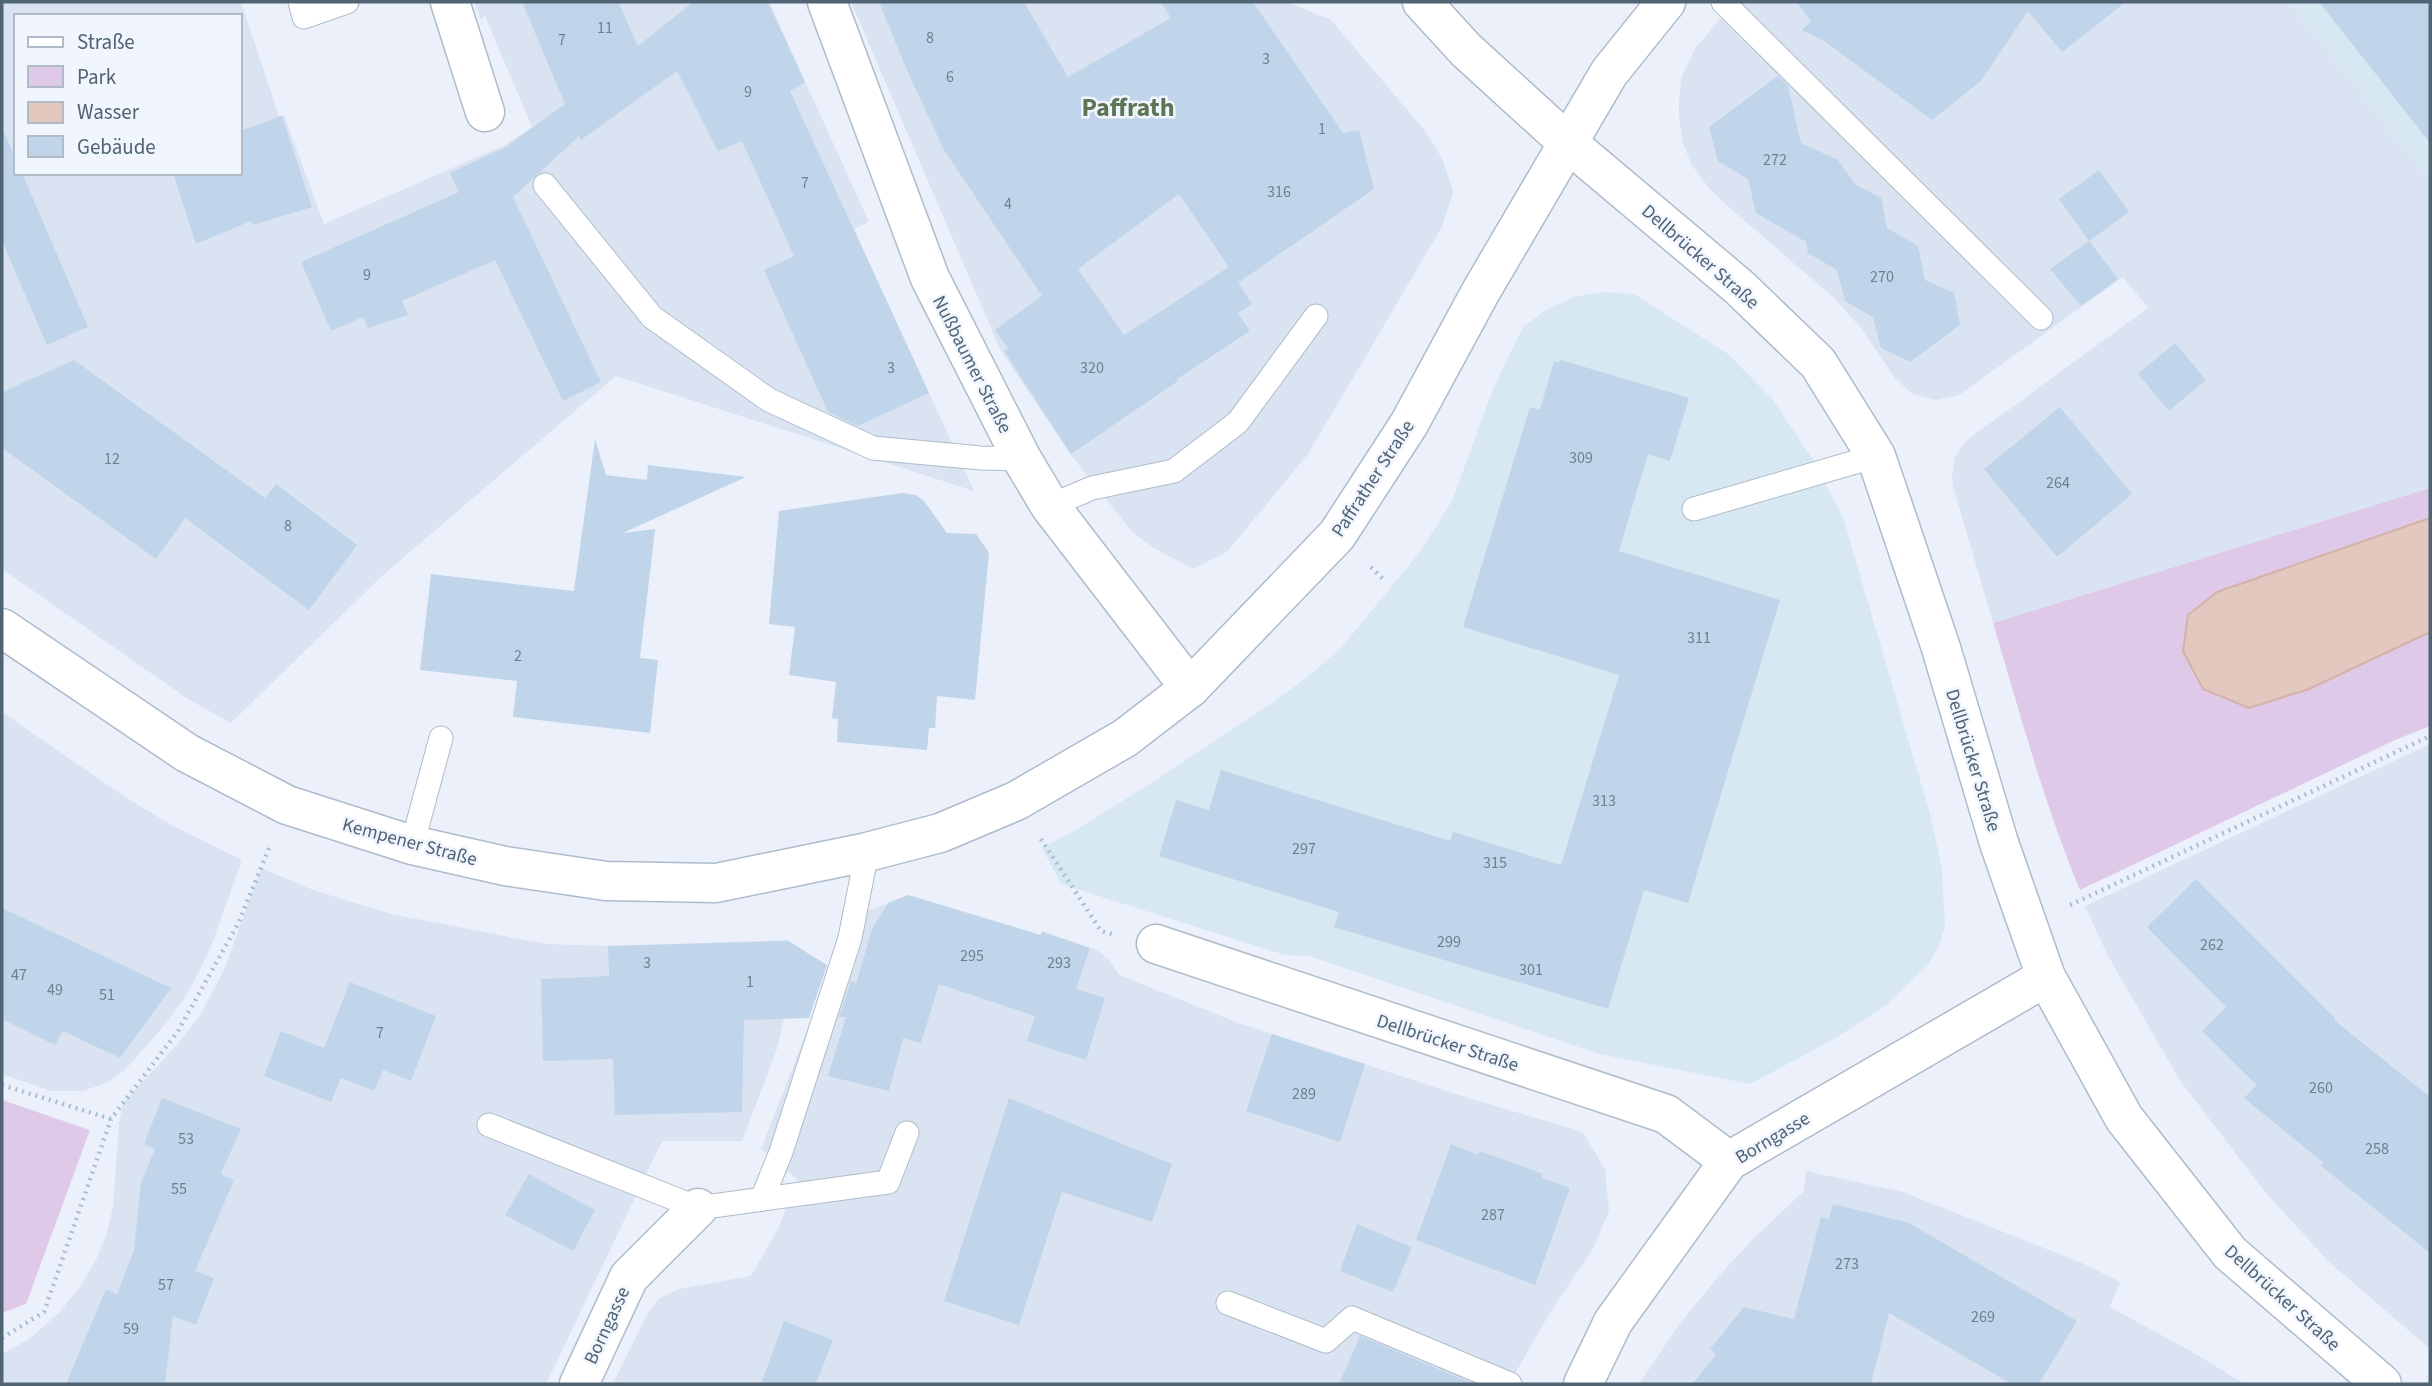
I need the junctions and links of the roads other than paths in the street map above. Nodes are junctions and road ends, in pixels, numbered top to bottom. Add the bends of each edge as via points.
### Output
1 (300, 2) edge
2 (347, 2) edge
3 (450, 2) edge
4 (827, 2) edge
5 (1422, 2) edge
6 (1666, 2) edge
7 (1723, 2) edge
8 (485, 112) dead end
9 (1569, 143) junction
10 (545, 185) dead end
11 (1316, 316) dead end
12 (2041, 318) dead end
13 (1876, 456) junction
14 (1022, 459) junction
15 (1050, 506) junction
16 (1694, 509) dead end
17 (2, 628) edge
18 (1190, 688) junction
19 (440, 738) dead end
20 (412, 845) junction
21 (866, 852) junction
22 (1156, 944) road end
23 (2046, 977) junction
24 (489, 1125) dead end
25 (906, 1133) dead end
26 (1729, 1161) junction
27 (762, 1199) junction
28 (698, 1208) junction
29 (1228, 1303) dead end
30 (579, 1384) edge
31 (1510, 1384) edge
32 (1583, 1384) edge
33 (2382, 1384) edge

1 - 2 lane via 304,17
3 - 8 main road
4 - 14 main road, Nußbaumer Straße via 930,278
5 - 9 main road, Dellbrücker Straße via 1466,50
6 - 9 main road, Paffrather Straße via 1609,73
7 - 12 lane
9 - 13 main road, Dellbrücker Straße via 1739,287 1818,363
9 - 18 main road, Paffrather Straße via 1409,424 1337,535
10 - 14 lane via 652,317 768,400 873,447
11 - 15 lane via 1238,422 1174,471 1092,488
13 - 16 lane
13 - 23 main road, Dellbrücker Straße
14 - 15 main road, Nußbaumer Straße
15 - 18 main road, Nußbaumer Straße
17 - 20 main road, Kempener Straße via 187,753 287,805
18 - 21 main road, Paffrather Straße via 1125,738 1016,801 940,833
19 - 20 lane
20 - 21 main road, Kempener Straße via 505,866 606,881 716,883
21 - 27 lane via 850,938
22 - 26 main road, Dellbrücker Straße via 1666,1114
23 - 26 main road, Borngasse
23 - 33 main road, Dellbrücker Straße via 2124,1118 2230,1252
24 - 28 lane
25 - 27 lane via 888,1182
26 - 32 main road, Borngasse via 1613,1322
27 - 28 lane
28 - 30 main road, Borngasse via 629,1277
29 - 31 lane via 1326,1341 1352,1318

